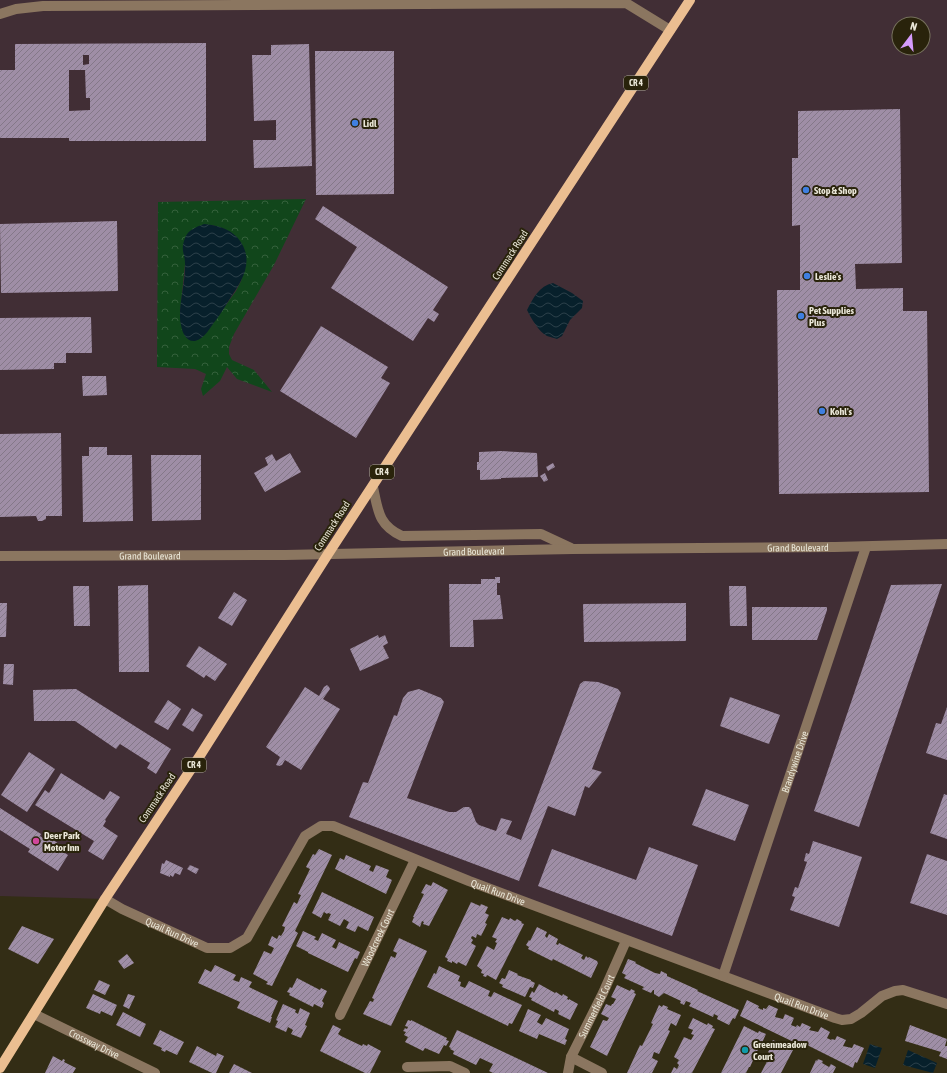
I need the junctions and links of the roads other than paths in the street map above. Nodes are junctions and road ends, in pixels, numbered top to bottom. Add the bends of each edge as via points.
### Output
1 (690, 0) edge
2 (0, 14) edge
3 (670, 30) junction
4 (373, 487) junction
5 (947, 544) edge
6 (866, 547) junction
7 (573, 549) junction
8 (328, 554) junction
9 (0, 556) edge
10 (415, 860) junction
11 (105, 899) junction
12 (626, 940) junction
13 (723, 976) junction
14 (947, 1004) edge
15 (34, 1014) junction
16 (340, 1015) dead end
17 (571, 1058) junction
18 (407, 1067) dead end
19 (0, 1068) edge
20 (141, 1070) edge
21 (156, 1073) edge
22 (465, 1073) edge
23 (568, 1073) edge
24 (602, 1073) edge

1 - 3 main road, Commack Road / CR 4
2 - 3 street via 43,6 626,3
3 - 4 main road, Commack Road / CR 4
4 - 7 street via 382,522 402,536 541,534
4 - 8 main road, Commack Road / CR 4
5 - 6 street, Grand Boulevard
6 - 7 street, Grand Boulevard
6 - 13 street, Brandywine Drive
7 - 8 street, Grand Boulevard
8 - 9 street, Grand Boulevard
8 - 11 main road, Commack Road / CR 4 via 205,749
10 - 11 street, Quail Run Drive via 333,826 320,826 305,836 299,845 247,938 230,948 207,948 122,910
10 - 12 street, Quail Run Drive
10 - 16 street, Woodcreek Court
11 - 15 main road, Commack Road / CR 4
12 - 13 street, Quail Run Drive
12 - 17 street, Summerfield Court
13 - 14 street, Quail Run Drive via 842,1020 851,1019 882,996 895,991 909,991
15 - 19 main road, Commack Road / CR 4
15 - 20 street, Crossway Drive
17 - 23 street, Summerfield Court
17 - 24 street
18 - 22 street via 450,1066
20 - 21 street, Crossway Drive

